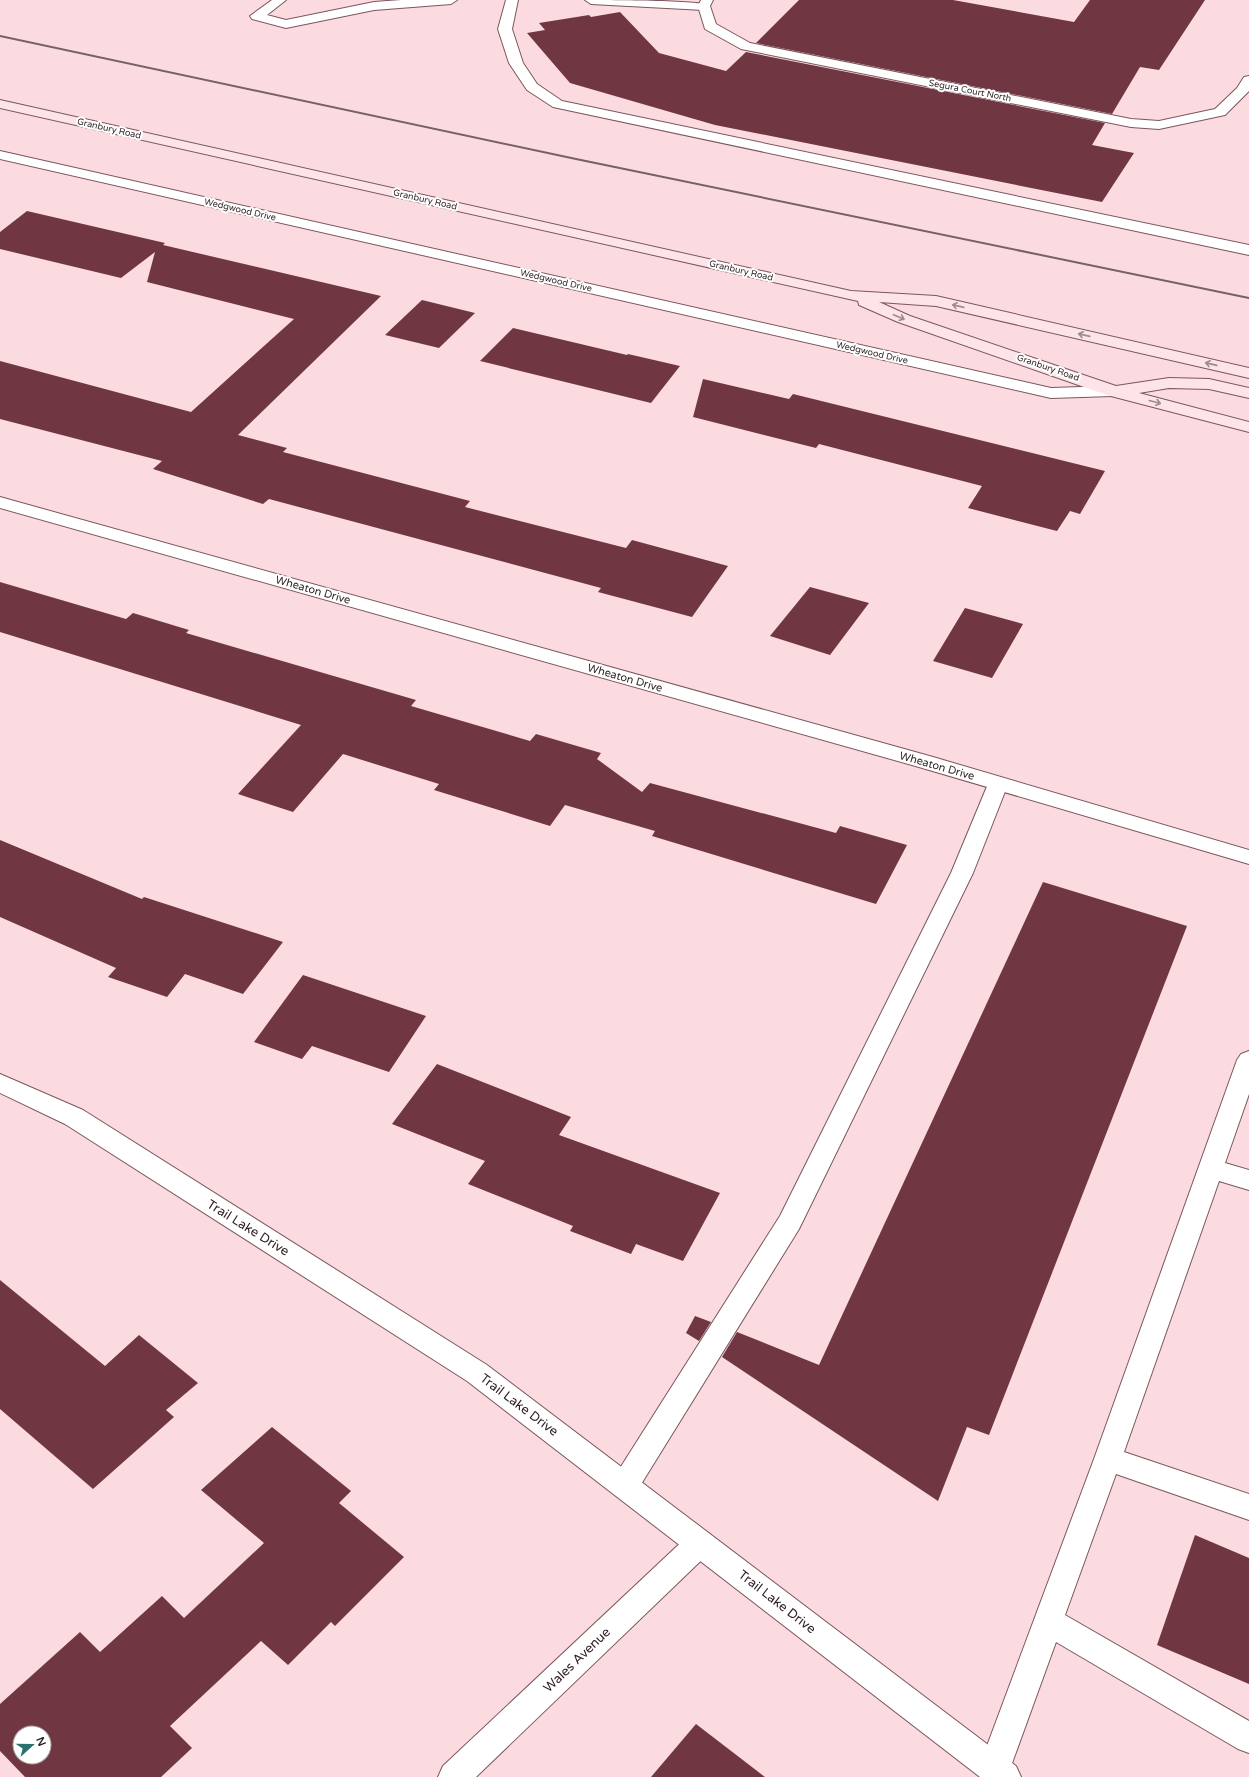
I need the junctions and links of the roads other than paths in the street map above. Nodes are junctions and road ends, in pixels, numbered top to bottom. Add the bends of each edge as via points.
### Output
1 (280, 0) edge
2 (451, 0) edge
3 (512, 0) edge
4 (591, 0) edge
5 (332, 1) edge
6 (706, 3) edge
7 (374, 6) junction
8 (1249, 80) edge
9 (0, 104) edge
10 (0, 155) edge
11 (1249, 250) edge
12 (851, 296) junction
13 (1249, 373) edge
14 (1113, 391) junction
15 (1249, 393) edge
16 (1249, 427) edge
17 (0, 502) edge
18 (998, 784) junction
19 (1249, 857) edge
20 (1249, 1061) edge
21 (0, 1083) edge
22 (1210, 1169) junction
23 (1249, 1180) edge
24 (1108, 1459) junction
25 (625, 1485) junction
26 (1249, 1507) edge
27 (700, 1543) junction
28 (1048, 1621) junction
29 (1249, 1738) edge
30 (999, 1773) edge
31 (454, 1777) edge

1 - 7 street via 257,16 286,24
2 - 7 street
3 - 11 street via 505,29 516,63 532,87 558,104
4 - 6 street
5 - 7 street
6 - 8 street, Segura Court North via 710,26 746,46 1131,123 1159,125 1220,112 1242,91
9 - 12 main road, Granbury Road
10 - 14 street, Wedgwood Drive via 1051,393
13 -> 12 main road, Granbury Road via 936,301
12 -> 14 main road, Granbury Road via 904,319
14 - 15 main road via 1169,383 1209,384
14 -> 16 main road, Granbury Road
17 - 18 street, Wheaton Drive
18 - 19 street, Wheaton Drive
18 - 25 street via 962,873 790,1222
20 - 22 street
21 - 25 street, Trail Lake Drive via 74,1117 477,1373
22 - 23 street
22 - 24 street
24 - 26 street
24 - 28 street
25 - 27 street, Trail Lake Drive
27 - 30 street, Trail Lake Drive
27 - 31 street, Wales Avenue
28 - 29 street
28 - 30 street

